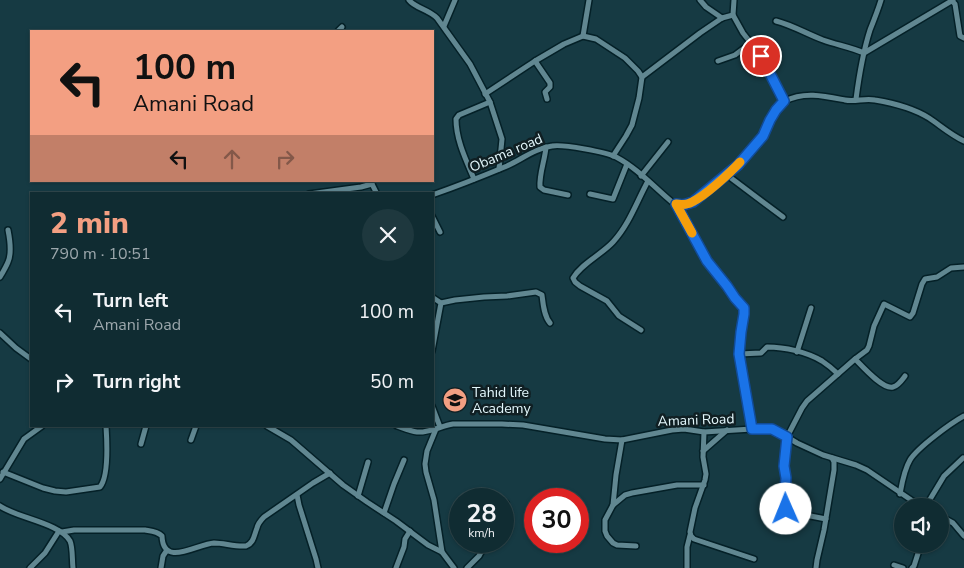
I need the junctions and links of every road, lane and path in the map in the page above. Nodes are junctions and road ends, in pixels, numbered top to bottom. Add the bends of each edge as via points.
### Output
1 (409, 0) edge
2 (455, 0) edge
3 (589, 0) edge
4 (700, 0) edge
5 (734, 0) edge
6 (881, 0) edge
7 (952, 0) edge
8 (733, 15) junction
9 (722, 18) junction
10 (776, 21) dead end
11 (444, 26) junction
12 (583, 36) junction
13 (964, 38) edge
14 (751, 42) junction
15 (864, 53) junction
16 (534, 61) junction
17 (718, 61) dead end
18 (642, 77) junction
19 (485, 94) junction
20 (547, 99) dead end
21 (856, 99) junction
22 (784, 101) junction
23 (490, 102) junction
24 (964, 141) edge
25 (668, 142) dead end
26 (546, 147) junction
27 (613, 156) junction
28 (627, 164) junction
29 (499, 169) junction
30 (726, 175) junction
31 (642, 176) junction
32 (474, 178) junction
33 (648, 181) junction
34 (371, 183) edge
35 (324, 192) edge
36 (434, 194) edge
37 (590, 194) dead end
38 (568, 195) dead end
39 (676, 204) junction
40 (783, 217) dead end
41 (434, 220) edge
42 (8, 230) dead end
43 (440, 232) dead end
44 (964, 266) edge
45 (0, 277) edge
46 (434, 298) edge
47 (441, 303) junction
48 (811, 308) dead end
49 (550, 323) dead end
50 (640, 330) dead end
51 (0, 333) edge
52 (434, 340) edge
53 (797, 352) junction
54 (739, 354) junction
55 (30, 358) edge
56 (855, 359) junction
57 (838, 374) junction
58 (905, 376) dead end
59 (434, 413) edge
60 (964, 416) edge
61 (41, 427) edge
62 (106, 427) edge
63 (146, 427) edge
64 (196, 427) edge
65 (269, 427) edge
66 (400, 427) edge
67 (438, 428) junction
68 (752, 429) junction
69 (727, 430) junction
70 (704, 432) junction
71 (787, 437) junction
72 (191, 440) dead end
73 (622, 440) junction
74 (140, 444) dead end
75 (703, 451) junction
76 (832, 458) junction
77 (964, 458) edge
78 (404, 460) dead end
79 (368, 462) dead end
80 (3, 472) junction
81 (330, 474) junction
82 (0, 478) edge
83 (704, 485) junction
84 (900, 494) junction
85 (297, 495) junction
86 (358, 496) junction
87 (907, 498) edge
88 (931, 498) edge
89 (613, 505) junction
90 (0, 506) edge
91 (384, 513) junction
92 (826, 519) junction
93 (949, 521) edge
94 (410, 531) junction
95 (60, 532) junction
96 (690, 535) junction
97 (964, 536) edge
98 (636, 546) dead end
99 (167, 550) junction
100 (442, 552) junction
101 (481, 553) edge
102 (918, 553) edge
103 (754, 558) dead end
104 (894, 565) dead end
105 (30, 568) edge
106 (73, 568) edge
107 (161, 568) edge
108 (318, 568) edge
109 (396, 568) edge
110 (454, 568) edge
111 (467, 568) edge
112 (687, 568) edge
113 (816, 568) edge
114 (902, 568) edge
115 (912, 568) edge

1 - 11 street via 431,12
2 - 11 street
3 - 12 street
4 - 9 street
5 - 8 street
6 - 15 street
7 - 13 street via 960,36
7 - 15 street
8 - 9 street
8 - 14 street
9 - 18 street
10 - 15 street
11 - 19 street via 470,64
12 - 16 street
12 - 18 street via 596,39 619,53
14 - 17 street via 735,55
14 - 22 street
15 - 21 street
16 - 19 street
16 - 20 street via 550,83 545,92
18 - 27 street via 632,125
19 - 23 street
21 - 22 street via 816,95
21 - 24 street via 875,100 909,109
22 - 30 street via 763,136
23 - 29 street via 502,139
23 - 32 street via 460,115 456,120
25 - 31 street
26 - 27 street, Obama road via 565,145
26 - 29 street, Obama road
26 - 38 street via 540,188
27 - 28 street, Obama road
28 - 31 street, Obama road
28 - 37 street via 614,199
29 - 32 street, Obama road
30 - 39 street via 693,202
30 - 40 street
31 - 33 street, Obama road
32 - 36 street, Obama road
33 - 39 street, Obama road
33 - 50 street via 621,232 573,278 580,286 607,301 619,316
34 - 35 street
39 - 54 street via 707,261 744,308
41 - 43 street
42 - 45 street via 10,256
44 - 56 street via 925,279 910,317 884,304 868,348
46 - 47 street
47 - 49 street via 536,292 542,296
47 - 52 street
48 - 53 street
51 - 55 street
53 - 54 street via 770,347 761,353
53 - 57 street via 821,361
54 - 68 street
56 - 57 street
56 - 58 street via 888,387 896,386
57 - 71 street via 802,408
59 - 67 street
60 - 84 street via 912,457
61 - 80 street via 24,439
62 - 80 street via 105,475 100,487 54,491
63 - 74 street
64 - 72 street
65 - 81 street via 291,440
66 - 67 street, Amani Road via 416,432
67 - 73 street, Amani Road via 453,424 502,424
67 - 100 street via 427,451 425,464
68 - 69 street, Amani Road
68 - 71 street, Amani Road via 772,429
69 - 70 street, Amani Road
69 - 75 street
70 - 73 street, Amani Road via 672,430
70 - 75 street
71 - 76 street, Amani Road
71 - 92 street via 784,507 790,512
73 - 89 street
75 - 83 street
76 - 84 street, Amani Road via 867,470
76 - 92 street via 834,470
77 - 88 street via 944,476
78 - 91 street
79 - 86 street
80 - 82 street
81 - 85 street
81 - 86 street
83 - 89 street via 677,485 632,492
83 - 96 street
84 - 87 street, Amani Road
85 - 99 street via 264,517 250,545 212,543 187,552
85 - 108 street
86 - 91 street
89 - 98 street via 605,520 607,536 617,545
90 - 95 street
91 - 94 street
92 - 113 street
93 - 97 street
94 - 100 street
94 - 109 street
95 - 99 street via 158,532
95 - 105 street via 46,553
95 - 106 street via 70,541
96 - 103 street via 713,546
96 - 112 street
99 - 107 street
100 - 110 street
101 - 111 street
102 - 115 street
104 - 114 street

